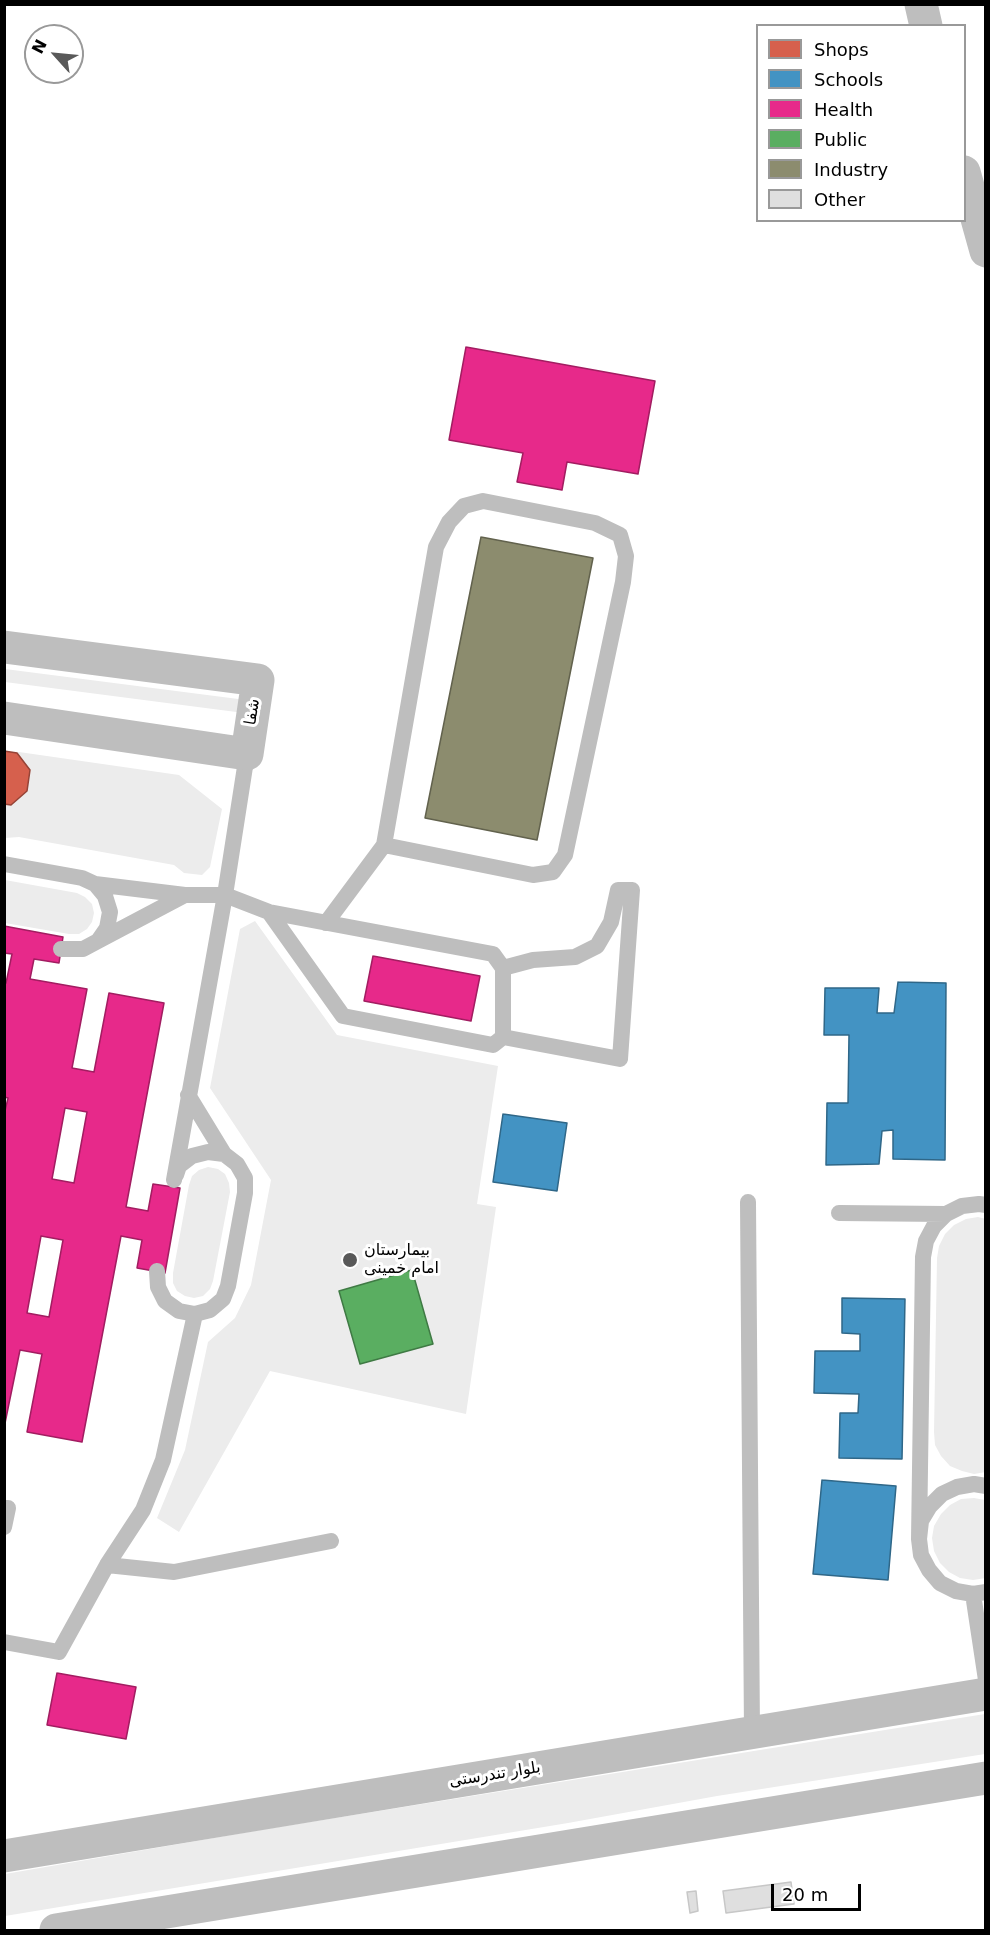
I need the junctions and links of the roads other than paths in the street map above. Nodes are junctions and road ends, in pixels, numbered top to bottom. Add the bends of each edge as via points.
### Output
1 (921, 4) edge
2 (926, 24) edge
3 (966, 179) edge
4 (986, 251) edge
5 (4, 647) edge
6 (4, 718) edge
7 (247, 754) junction
8 (384, 845) junction
9 (4, 864) edge
10 (95, 884) junction
11 (185, 895) junction
12 (225, 895) junction
13 (269, 912) junction
14 (326, 923) junction
15 (98, 941) junction
16 (61, 949) dead end
17 (503, 968) junction
18 (503, 1037) junction
19 (188, 1095) junction
20 (224, 1154) junction
21 (748, 1202) dead end
22 (986, 1205) edge
23 (839, 1213) dead end
24 (946, 1214) junction
25 (157, 1271) dead end
26 (195, 1314) junction
27 (986, 1486) edge
28 (4, 1508) edge
29 (4, 1527) edge
30 (919, 1539) junction
31 (331, 1541) dead end
32 (107, 1565) junction
33 (979, 1593) edge
34 (4, 1642) edge
35 (986, 1680) edge
36 (986, 1695) edge
37 (752, 1733) junction
38 (986, 1778) edge
39 (4, 1856) edge
40 (56, 1930) edge

1 - 2 street
3 - 4 street
5 - 7 street, شفا via 258,680
6 - 7 street
7 - 12 lane
8 - 8 lane via 436,547 449,522 464,506 483,501 595,523 620,535 626,556 623,582 565,855 553,872 533,875
8 - 14 lane
9 - 10 lane via 82,878
10 - 11 lane
10 - 15 lane via 105,896 110,912 107,928
11 - 12 lane
11 - 15 lane
12 - 13 lane
12 - 19 lane
13 - 14 lane
13 - 18 lane via 343,1016 493,1045
14 - 17 lane via 493,954
15 - 16 lane via 83,949
17 - 18 lane
17 - 18 lane via 533,960 575,957 597,946 611,922 618,890 632,890 620,1059
19 - 20 lane
19 - 20 lane via 173,1184 179,1166 192,1156
20 - 26 lane via 237,1164 245,1178 245,1193 223,1299 210,1310
21 - 37 lane
22 - 24 lane via 962,1206
23 - 24 lane
24 - 30 lane via 934,1226 923,1257
25 - 26 lane via 158,1287 165,1302 179,1311
26 - 32 lane via 163,1460 143,1510
27 - 30 lane via 957,1487 942,1494 921,1521
28 - 29 lane via 8,1508
30 - 33 lane via 921,1555 940,1583 956,1591
31 - 32 lane via 174,1572
32 - 34 lane via 59,1652
33 - 35 lane
36 - 37 street, بلوار تندرستی
37 - 39 street, بلوار تندرستی
38 - 40 street

